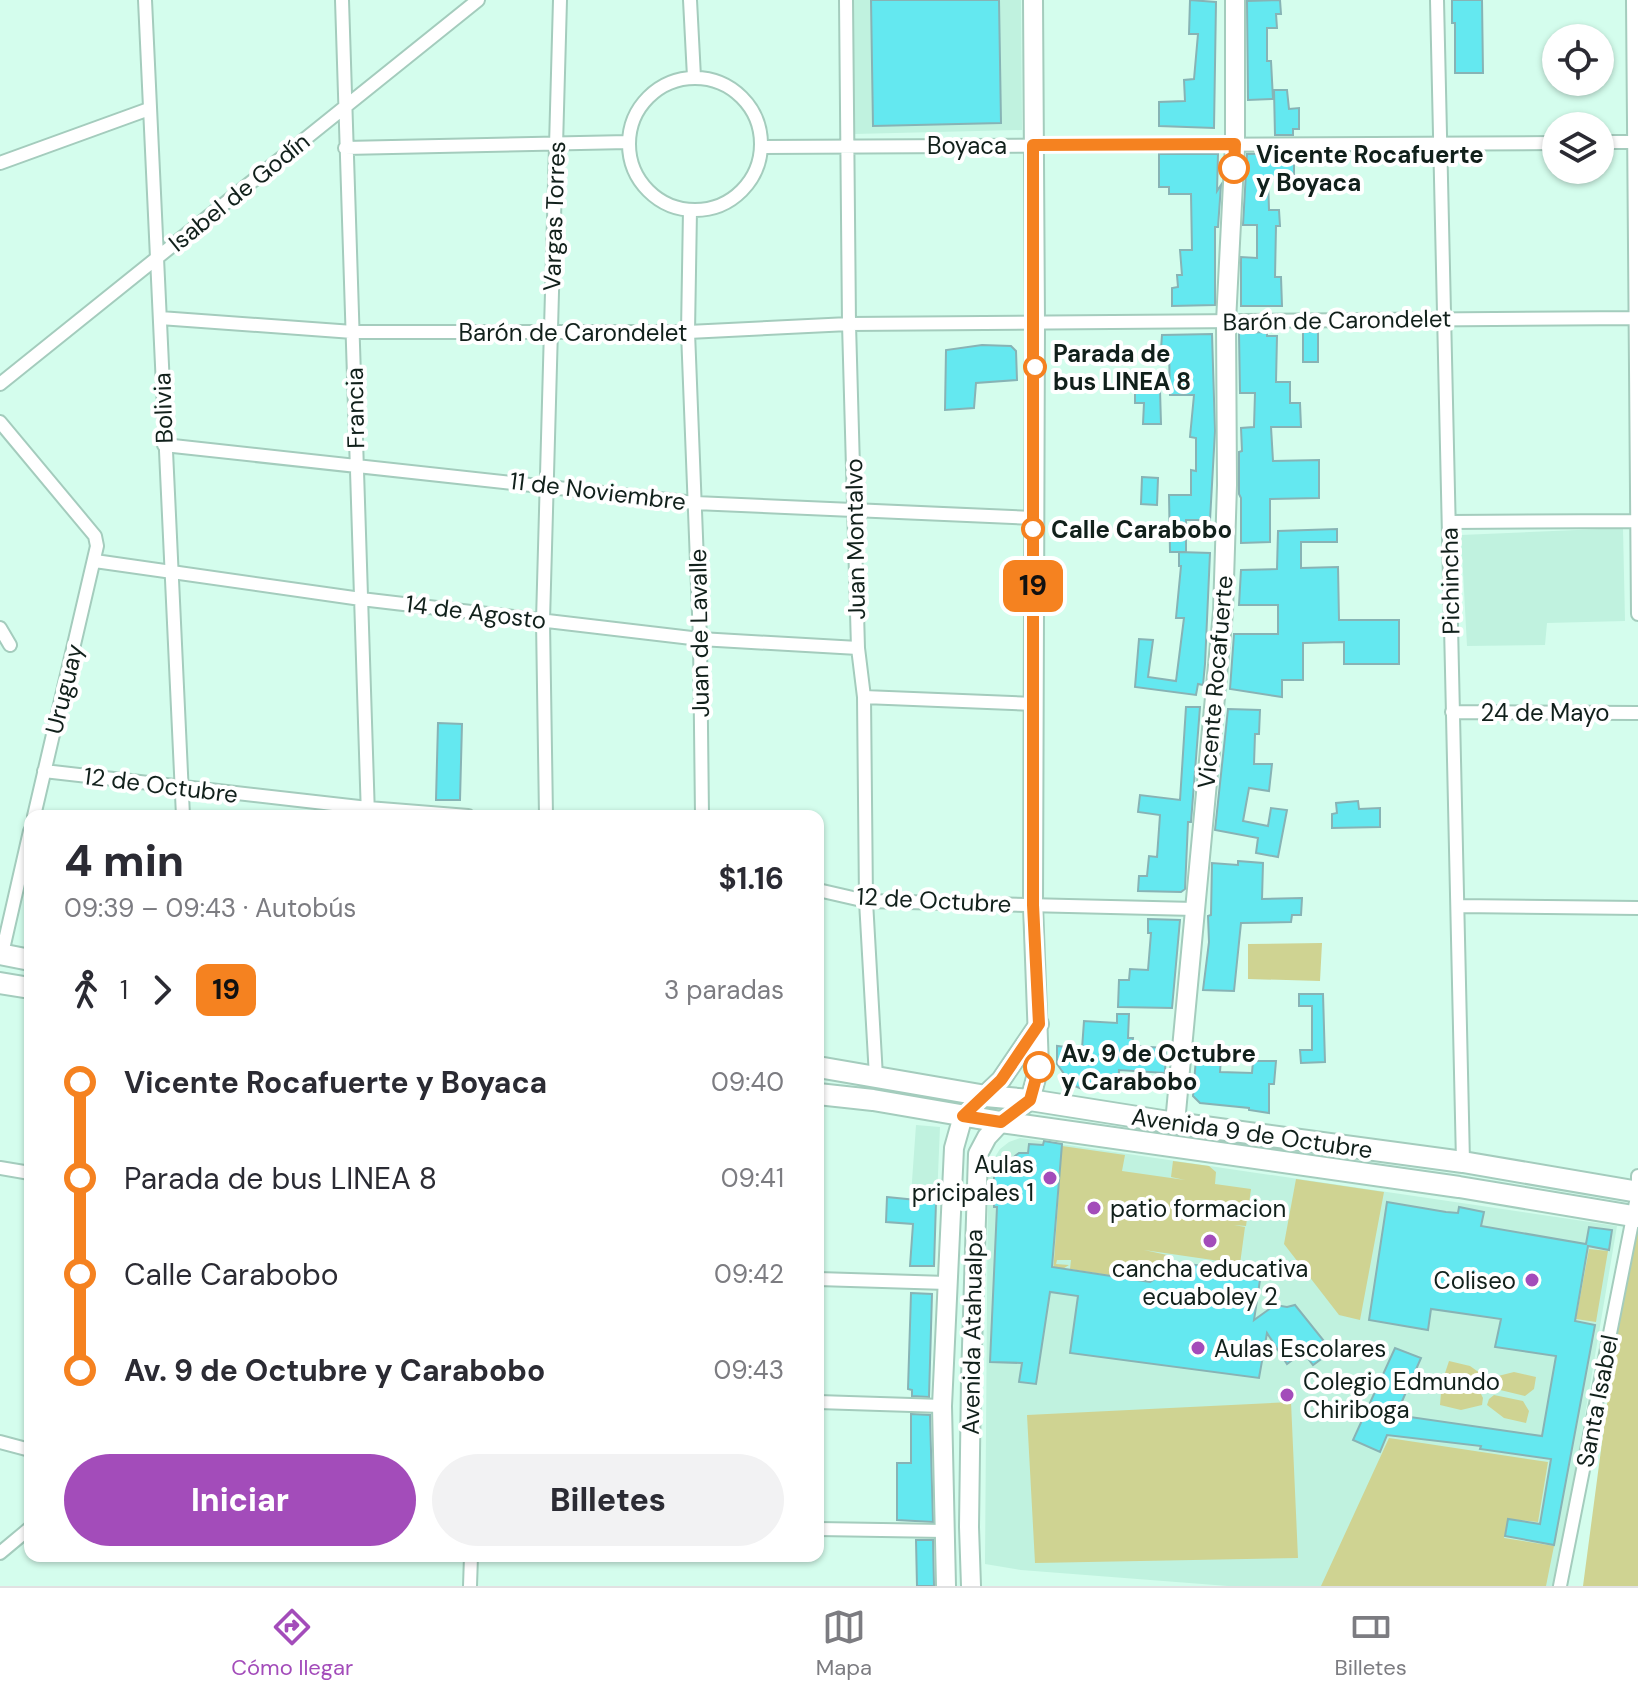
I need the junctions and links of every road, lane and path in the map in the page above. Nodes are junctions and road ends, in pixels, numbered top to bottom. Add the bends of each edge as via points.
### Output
1 (145, 0) edge
2 (342, 0) edge
3 (478, 0) edge
4 (560, 0) edge
5 (690, 0) edge
6 (846, 0) edge
7 (1033, 0) edge
8 (1235, 0) edge
9 (1437, 0) edge
10 (1633, 0) edge
11 (694, 77) junction
12 (347, 105) junction
13 (149, 109) junction
14 (628, 142) junction
15 (1614, 142) edge
16 (1636, 142) edge
17 (557, 143) junction
18 (1440, 143) junction
19 (1542, 143) edge
20 (1235, 144) junction
21 (1033, 145) junction
22 (848, 146) junction
23 (761, 147) junction
24 (345, 148) junction
25 (0, 163) edge
26 (690, 210) junction
27 (157, 258) junction
28 (160, 318) junction
29 (1637, 318) edge
30 (1443, 319) junction
31 (1226, 322) junction
32 (1035, 323) junction
33 (849, 324) junction
34 (353, 332) junction
35 (549, 332) junction
36 (688, 332) junction
37 (0, 384) edge
38 (0, 422) edge
39 (164, 445) junction
40 (356, 465) junction
41 (547, 485) junction
42 (695, 503) junction
43 (855, 510) junction
44 (1033, 518) junction
45 (1638, 521) edge
46 (1449, 522) junction
47 (95, 561) junction
48 (173, 573) junction
49 (361, 599) junction
50 (1638, 614) edge
51 (543, 621) junction
52 (0, 628) edge
53 (700, 639) junction
54 (10, 645) dead end
55 (858, 648) junction
56 (864, 697) junction
57 (1034, 704) junction
58 (1452, 712) junction
59 (1638, 713) edge
60 (44, 771) junction
61 (183, 788) junction
62 (35, 810) edge
63 (183, 810) edge
64 (353, 810) edge
65 (368, 810) edge
66 (546, 810) edge
67 (702, 810) edge
68 (24, 857) edge
69 (824, 891) edge
70 (866, 901) junction
71 (1033, 905) junction
72 (1458, 906) junction
73 (1638, 908) edge
74 (1195, 909) junction
75 (1, 956) edge
76 (24, 959) edge
77 (0, 983) edge
78 (24, 987) edge
79 (1039, 1024) junction
80 (824, 1068) edge
81 (876, 1077) junction
82 (824, 1095) edge
83 (986, 1096) junction
84 (1030, 1100) junction
85 (963, 1116) junction
86 (1001, 1122) junction
87 (1175, 1123) junction
88 (1463, 1162) junction
89 (0, 1168) edge
90 (24, 1172) edge
91 (1638, 1176) edge
92 (1638, 1192) edge
93 (1635, 1216) edge
94 (824, 1279) edge
95 (947, 1283) junction
96 (824, 1402) edge
97 (942, 1406) junction
98 (0, 1442) edge
99 (24, 1448) edge
100 (824, 1529) edge
101 (945, 1531) junction
102 (24, 1533) edge
103 (0, 1553) edge
104 (471, 1562) edge
105 (470, 1586) edge
106 (946, 1586) edge
107 (971, 1586) edge
108 (1560, 1586) edge

1 - 13 street, Bolivia
2 - 12 street, Francia
3 - 12 street, Isabel de Godín
4 - 17 street, Vargas Torres
5 - 11 street
6 - 22 street, Juan Montalvo
7 - 21 main road
8 - 20 main road, Vicente Rocafuerte
9 - 18 street, Pichincha
10 - 16 street
11 - 14 street via 648,96 631,125
11 - 23 street via 728,86 743,98 760,129
12 - 24 street, Francia
12 - 27 street, Isabel de Godín
13 - 25 street
13 - 27 street, Bolivia
14 - 17 street
14 - 26 street via 635,175 645,188 673,207
15 - 16 street
16 - 29 street
17 - 24 street
17 - 35 street, Vargas Torres
18 - 19 street, Boyaca
18 - 20 street, Boyaca
18 - 30 street, Pichincha
20 - 21 street, Boyaca
20 - 31 main road, Vicente Rocafuerte
21 - 22 street, Boyaca
21 - 32 main road
22 - 23 street, Boyaca
22 - 33 street, Juan Montalvo
23 - 26 street via 758,165 739,193 708,209
24 - 34 street, Francia
26 - 36 street, Juan de Lavalle
27 - 28 street, Bolivia
27 - 37 street, Isabel de Godín
28 - 34 street, Barón de Carondelet
28 - 39 street, Bolivia
29 - 30 street, Barón de Carondelet
29 - 45 street
30 - 31 street, Barón de Carondelet
30 - 46 street, Pichincha
31 - 32 street, Barón de Carondelet
31 - 74 main road, Vicente Rocafuerte via 1223,612
32 - 33 street, Barón de Carondelet
32 - 44 main road
33 - 36 street, Barón de Carondelet
33 - 43 street, Juan Montalvo
34 - 35 street, Barón de Carondelet
34 - 40 street, Francia
35 - 36 street, Barón de Carondelet
35 - 41 street, Vargas Torres
36 - 42 street, Juan de Lavalle
38 - 47 street via 95,536
39 - 40 street, 11 de Noviembre
39 - 48 street, Bolivia
40 - 41 street, 11 de Noviembre
40 - 49 street, Francia
41 - 42 street, 11 de Noviembre
41 - 51 street, Vargas Torres
42 - 43 street, 11 de Noviembre
42 - 53 street, Juan de Lavalle
43 - 44 street, 11 de Noviembre
43 - 55 street, Juan Montalvo
44 - 57 main road
45 - 46 street
45 - 50 street
46 - 58 street, Pichincha
47 - 48 street, 14 de Agosto
47 - 60 street, Uruguay
48 - 49 street, 14 de Agosto
48 - 61 street, Bolivia
49 - 51 street, 14 de Agosto
49 - 65 street, Francia
51 - 53 street, 14 de Agosto
51 - 66 street, Vargas Torres
52 - 54 street
53 - 55 street, 14 de Agosto
53 - 67 street, Juan de Lavalle
55 - 56 street, Juan Montalvo
56 - 57 street
56 - 70 street, Juan Montalvo
57 - 71 main road
58 - 59 street, 24 de Mayo
58 - 72 street, Pichincha
60 - 61 street, 12 de Octubre
60 - 62 street, Uruguay
61 - 63 street, Bolivia
61 - 64 street, 12 de Octubre
68 - 75 street
69 - 70 street, 12 de Octubre
70 - 71 street, 12 de Octubre
70 - 81 street, Juan Montalvo
71 - 74 street, 12 de Octubre
71 - 79 main road
72 - 73 street
72 - 88 street, Pichincha
74 - 87 main road, Vicente Rocafuerte
75 - 76 main road
77 - 78 main road
79 - 83 main road
79 - 84 main road via 1039,1067
80 - 81 main road, Avenida 9 de Octubre
81 - 83 main road, Avenida 9 de Octubre
82 - 85 main road, Avenida 9 de Octubre
83 - 84 main road, Avenida 9 de Octubre
83 - 85 main road
84 - 86 main road, Avenida Atahualpa
84 - 87 main road, Avenida 9 de Octubre
85 - 86 main road, Avenida 9 de Octubre
85 - 95 main road, Avenida Atahualpa via 954,1148
86 - 93 main road, Avenida 9 de Octubre
86 - 107 main road, Avenida Atahualpa via 978,1154 975,1185
87 - 88 main road, Avenida 9 de Octubre
88 - 92 main road, Avenida 9 de Octubre
89 - 90 street
91 - 92 street, Santa Isabel
92 - 93 street, Santa Isabel
93 - 108 street, Santa Isabel
94 - 95 street
95 - 97 main road, Avenida Atahualpa
96 - 97 street
97 - 101 main road, Avenida Atahualpa
98 - 99 street
100 - 101 street
101 - 106 main road, Avenida Atahualpa
102 - 103 street
104 - 105 street

